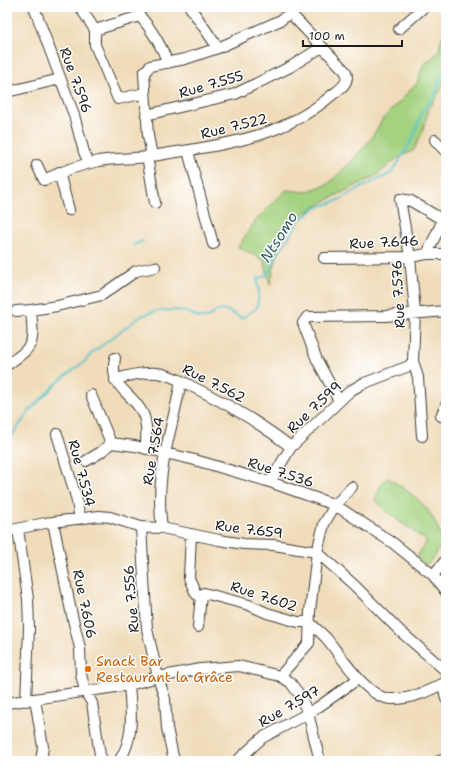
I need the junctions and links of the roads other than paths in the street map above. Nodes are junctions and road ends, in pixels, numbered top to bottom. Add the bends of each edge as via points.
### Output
1 (34, 7) edge
2 (80, 7) edge
3 (190, 7) edge
4 (424, 7) edge
5 (294, 10) edge
6 (399, 29) dead end
7 (96, 30) junction
8 (322, 47) junction
9 (218, 48) junction
10 (168, 63) junction
11 (60, 79) junction
12 (7, 92) edge
13 (145, 93) junction
14 (146, 115) junction
15 (435, 140) dead end
16 (188, 151) junction
17 (446, 152) edge
18 (150, 156) junction
19 (90, 163) junction
20 (37, 164) dead end
21 (59, 172) junction
22 (155, 203) dead end
23 (69, 210) dead end
24 (445, 217) edge
25 (213, 244) dead end
26 (427, 254) junction
27 (446, 254) edge
28 (410, 257) junction
29 (324, 258) dead end
30 (155, 267) dead end
31 (16, 310) dead end
32 (31, 310) junction
33 (446, 311) edge
34 (415, 312) junction
35 (115, 358) dead end
36 (413, 361) junction
37 (7, 366) edge
38 (115, 380) junction
39 (180, 381) junction
40 (91, 395) dead end
41 (339, 401) junction
42 (446, 406) edge
43 (441, 416) dead end
44 (57, 434) dead end
45 (422, 436) dead end
46 (111, 443) junction
47 (291, 447) junction
48 (146, 449) junction
49 (164, 454) junction
50 (86, 461) dead end
51 (270, 482) junction
52 (352, 488) dead end
53 (335, 505) junction
54 (80, 519) junction
55 (53, 522) junction
56 (141, 527) junction
57 (162, 528) junction
58 (18, 530) junction
59 (7, 531) edge
60 (191, 534) junction
61 (317, 552) junction
62 (446, 560) edge
63 (433, 575) junction
64 (446, 592) edge
65 (201, 595) junction
66 (310, 622) junction
67 (198, 627) dead end
68 (446, 671) edge
69 (280, 676) junction
70 (158, 677) junction
71 (358, 679) junction
72 (444, 683) edge
73 (129, 684) junction
74 (84, 691) junction
75 (446, 699) edge
76 (31, 700) junction
77 (7, 703) edge
78 (308, 713) junction
79 (446, 759) edge
80 (41, 761) edge
81 (103, 761) edge
82 (119, 761) edge
83 (174, 761) edge
84 (237, 761) edge
85 (320, 761) edge
86 (439, 761) edge

1 - 11 street, Rue 7.596
2 - 7 street
3 - 9 street
4 - 6 street
5 - 8 street, Rue 7.522
5 - 9 street via 271,25
7 - 10 street via 140,16 160,44
7 - 13 street via 96,45 118,100
8 - 14 street, Rue 7.555 via 290,67 235,94
8 - 16 street, Rue 7.522 via 347,76 345,84 324,102 301,118 276,130 231,144
9 - 10 street
10 - 13 street via 146,68 143,77
11 - 12 street
11 - 19 street, Rue 7.596
13 - 14 street
14 - 18 street
15 - 17 street
16 - 18 street, Rue 7.522
16 - 25 street
18 - 19 street, Rue 7.522
18 - 22 street
19 - 21 street, Rue 7.522
20 - 21 street, Rue 7.522 via 44,180
21 - 23 street
24 - 26 street
24 - 28 street, Rue 7.576 via 411,201 400,199
26 - 27 street, Rue 7.646
26 - 28 street, Rue 7.646
28 - 29 street, Rue 7.646
28 - 34 street, Rue 7.576
30 - 32 street via 136,271 102,295
31 - 32 street
32 - 37 street via 30,347
33 - 34 street
34 - 36 street, Rue 7.576
34 - 41 street via 385,316 307,317 303,323 312,347
35 - 38 street
36 - 41 street, Rue 7.599 via 409,366 362,384
36 - 45 street, Rue 7.576 via 418,384
38 - 39 street, Rue 7.562 via 130,375 158,373
38 - 48 street via 143,413 146,423
39 - 47 street, Rue 7.562 via 248,417
39 - 49 street, Rue 7.564
40 - 46 street
41 - 47 street, Rue 7.599
42 - 43 street
44 - 54 street, Rue 7.534
46 - 48 street, Rue 7.536
46 - 50 street
47 - 51 street, Rue 7.599
48 - 49 street, Rue 7.536
49 - 51 street, Rue 7.536 via 195,460
49 - 57 street, Rue 7.564 via 159,487
51 - 53 street, Rue 7.536
52 - 53 street
53 - 61 street via 324,524
53 - 63 street, Rue 7.536 via 393,543
54 - 55 street, Rue 7.659
54 - 56 street, Rue 7.659 via 110,517
55 - 58 street, Rue 7.659
55 - 74 street, Rue 7.606 via 80,648
56 - 57 street, Rue 7.659
56 - 70 street, Rue 7.556 via 147,629
57 - 60 street, Rue 7.659
58 - 59 street, Rue 7.659
58 - 76 street via 28,599
60 - 61 street, Rue 7.659 via 244,544 274,545
60 - 65 street via 189,578 196,594
61 - 66 street
61 - 68 street
62 - 63 street
63 - 64 street, Rue 7.536
65 - 66 street, Rue 7.602 via 204,593 227,598 298,622
65 - 67 street
66 - 69 street via 310,643
66 - 71 street, Rue 7.602
69 - 70 street via 239,666 200,669
69 - 78 street via 290,682
70 - 73 street
70 - 83 street, Rue 7.556 via 165,699 167,728
71 - 72 street, Rue 7.602 via 379,695 389,699 422,694
71 - 78 street, Rue 7.597
72 - 75 street
73 - 74 street
73 - 82 street via 130,735
74 - 76 street
74 - 81 street, Rue 7.606 via 92,703
76 - 77 street
76 - 80 street via 42,740
78 - 84 street, Rue 7.597 via 262,738
78 - 85 street
79 - 86 street

